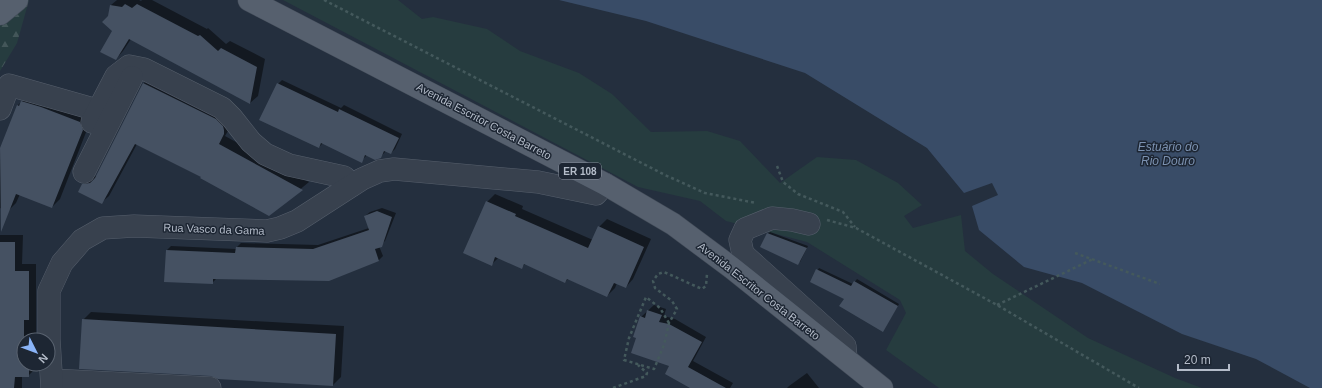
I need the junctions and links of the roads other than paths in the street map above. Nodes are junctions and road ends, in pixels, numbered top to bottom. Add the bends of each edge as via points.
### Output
1 (17, 0) edge
2 (249, 0) edge
3 (0, 14) edge
4 (137, 67) junction
5 (0, 108) edge
6 (84, 172) dead end
7 (605, 184) junction
8 (352, 185) junction
9 (817, 222) road end
10 (846, 358) junction
11 (55, 385) edge
12 (210, 388) edge
13 (882, 388) edge

1 - 3 main road
2 - 7 main road, Avenida Escritor Costa Barreto / ER 108
4 - 5 street via 129,66 116,76 94,116 9,85
4 - 6 street
4 - 8 street via 222,108 264,154 289,166 344,177
7 - 8 street, Rua Vasco da Gama via 596,194 538,182 394,169 380,171
7 - 10 main road, Avenida Escritor Costa Barreto / ER 108 via 673,224
8 - 11 street, Rua Vasco da Gama via 297,222 267,231 134,226 103,228 82,240 62,263 50,291 50,339
9 - 10 street via 772,218 745,228 740,240 743,254 845,346
10 - 13 main road, Avenida Escritor Costa Barreto / ER 108
11 - 12 street

